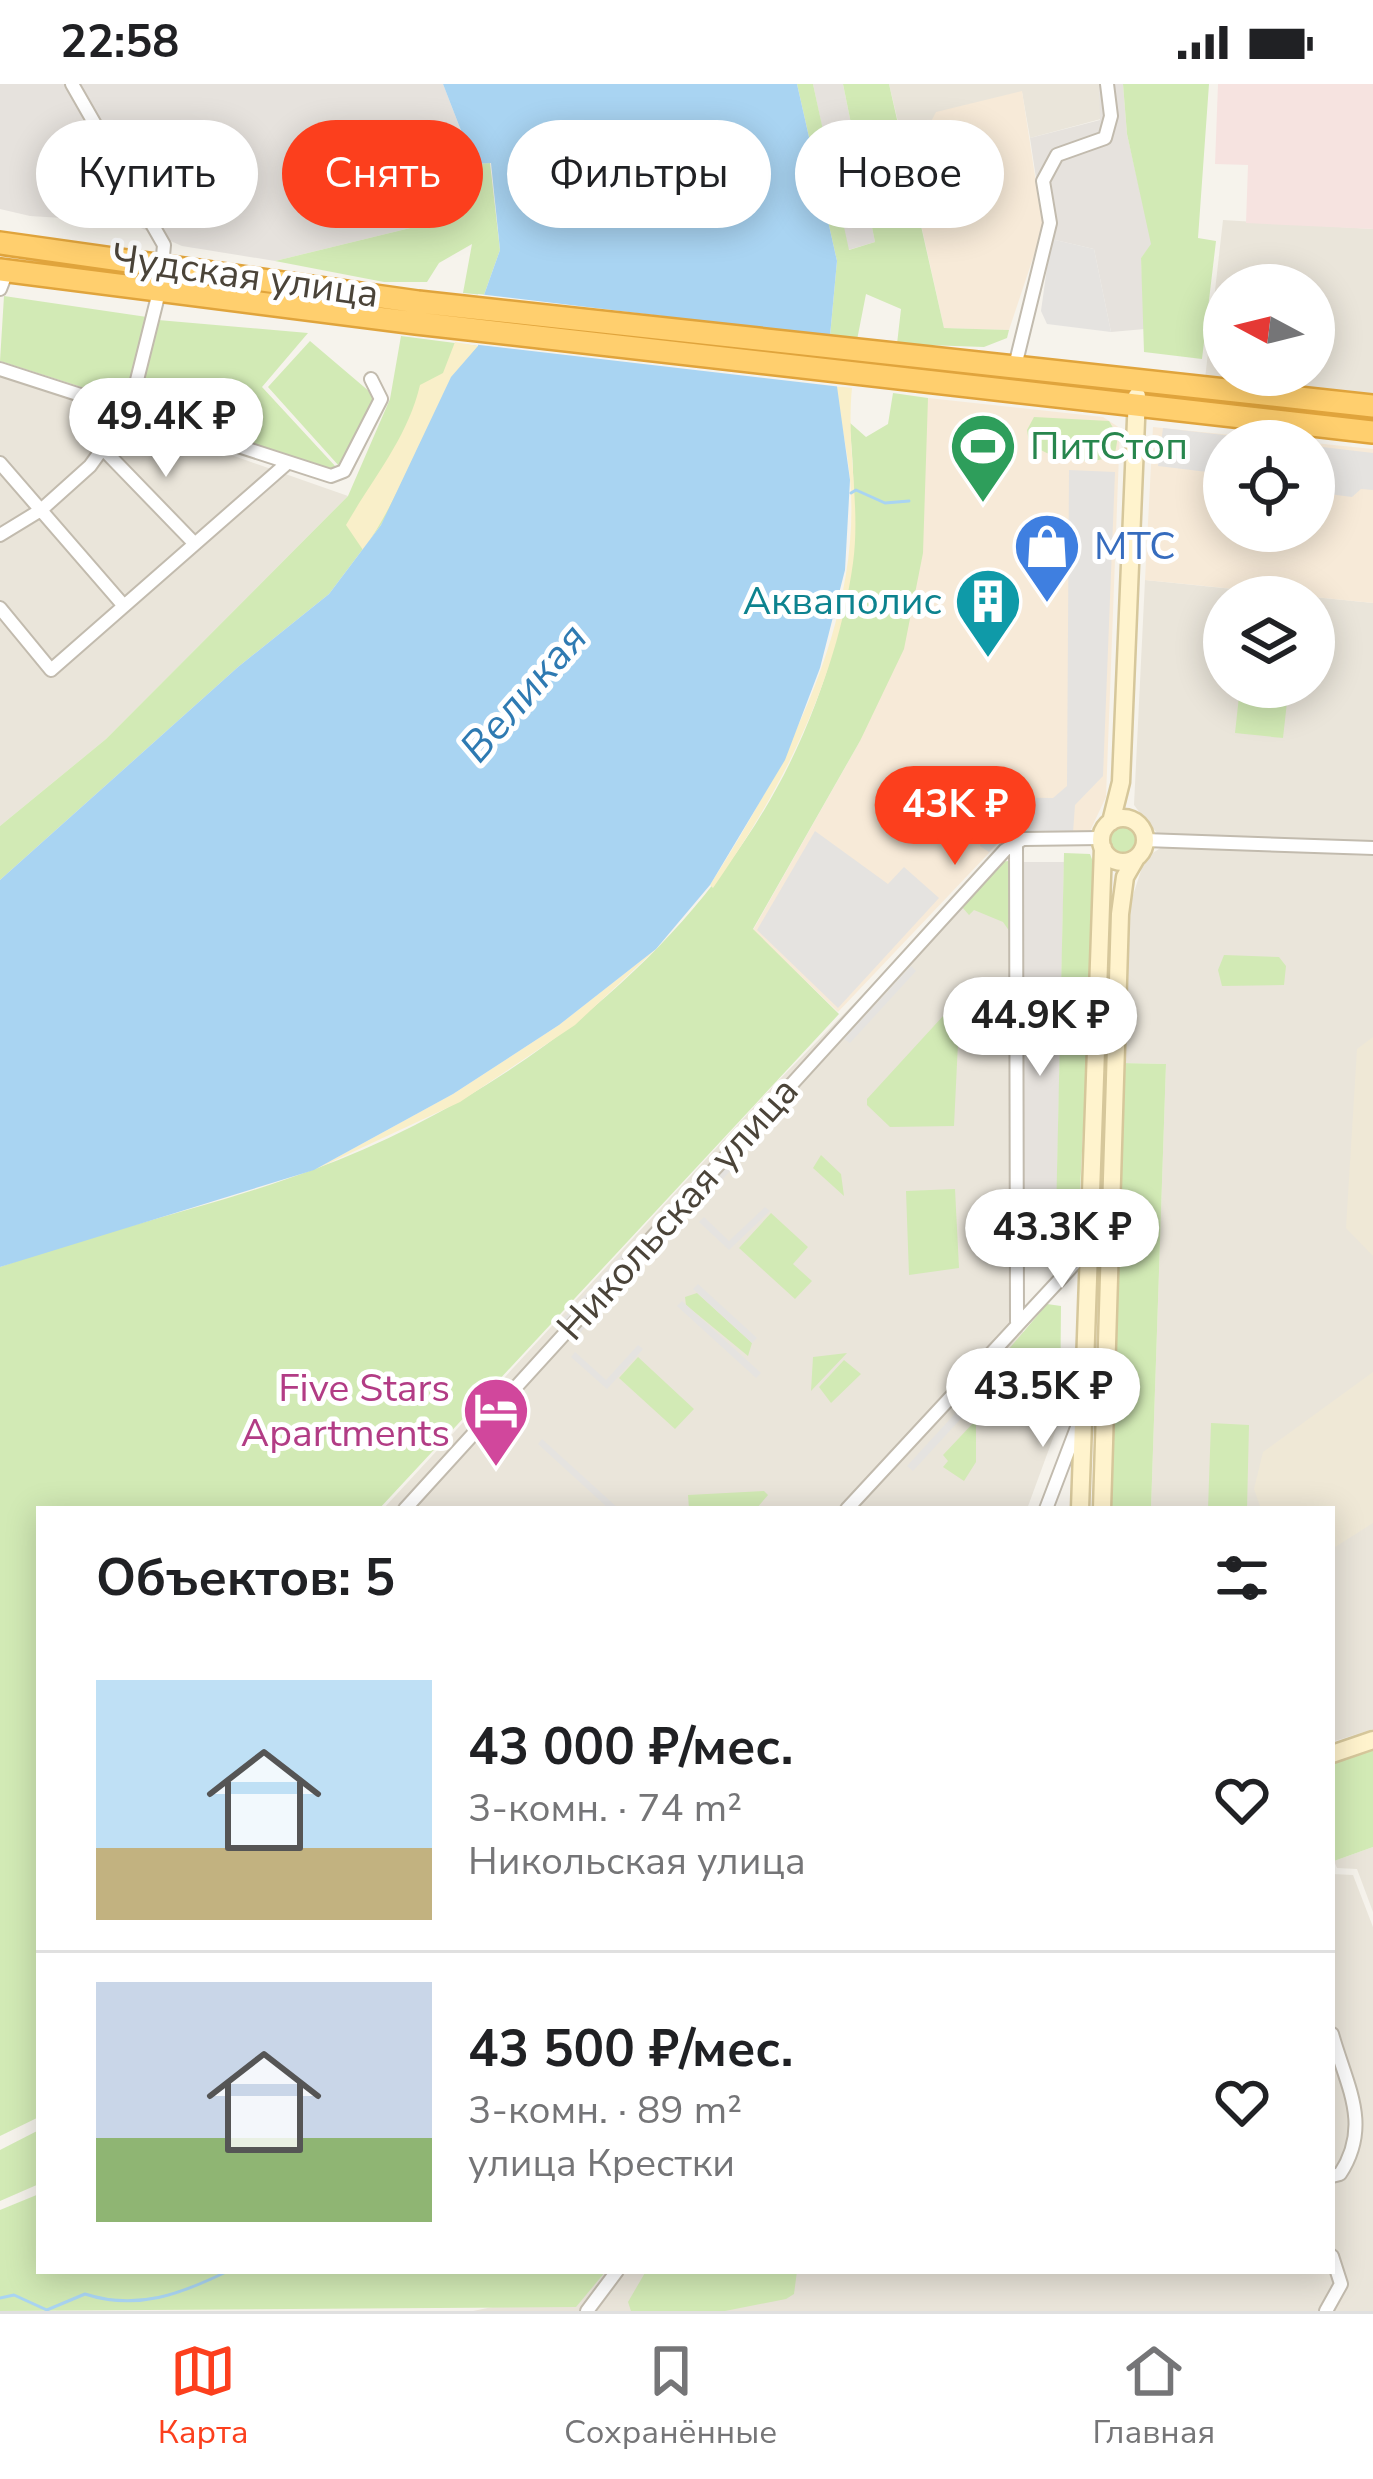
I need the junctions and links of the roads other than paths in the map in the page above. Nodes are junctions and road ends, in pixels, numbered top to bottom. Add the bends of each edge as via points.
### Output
1 (72, 84) edge
2 (1107, 84) edge
3 (0, 243) edge
4 (163, 262) junction
5 (2, 276) edge
6 (160, 288) junction
7 (417, 313) junction
8 (1015, 366) junction
9 (0, 369) edge
10 (1140, 377) junction
11 (371, 379) dead end
12 (1136, 403) junction
13 (1373, 406) edge
14 (129, 412) junction
15 (1373, 432) edge
16 (103, 449) junction
17 (0, 463) edge
18 (285, 465) junction
19 (41, 510) junction
20 (0, 536) edge
21 (195, 544) junction
22 (124, 606) junction
23 (0, 608) edge
24 (1121, 782) junction
25 (1133, 821) junction
26 (1105, 836) junction
27 (1145, 840) junction
28 (1016, 841) junction
29 (1373, 848) edge
30 (1136, 858) junction
31 (1090, 1246) junction
32 (1017, 1322) junction
33 (1084, 1411) junction
34 (408, 1506) edge
35 (850, 1506) edge
36 (1047, 1506) edge
37 (1080, 1506) edge
38 (1102, 1506) edge
39 (1373, 1740) edge
40 (1335, 1753) edge
41 (1335, 2045) edge
42 (1335, 2175) edge
43 (1335, 2265) edge
44 (615, 2274) edge
45 (587, 2311) edge
46 (1326, 2311) edge

1 - 4 street via 154,225
2 - 8 street via 1105,138 1057,155 1043,181 1049,223
3 - 4 highway, Чудская улица
4 - 6 street
4 - 7 highway, Чудская улица
5 - 6 highway, Чудская улица
6 - 7 highway, Чудская улица
6 - 14 street
7 - 8 highway
7 - 12 highway via 929,384
8 - 10 highway
9 - 14 street
10 - 12 street
10 - 13 highway
11 - 18 street via 381,399 344,471 331,476
12 - 15 highway
12 - 24 street
14 - 16 street
14 - 18 street
16 - 19 street
16 - 21 street
17 - 19 street
18 - 21 street
19 - 20 street
19 - 22 street
21 - 22 street
22 - 23 street via 50,670
24 - 25 street
24 - 26 street
25 - 26 street
25 - 27 street
26 - 28 street
26 - 30 street via 1115,861
26 - 31 street
27 - 29 street
27 - 30 street
28 - 32 street
28 - 34 street, Никольская улица
30 - 38 street via 1120,914
31 - 32 street
31 - 33 street
32 - 35 street
33 - 36 street
33 - 37 street
39 - 40 street
41 - 42 street via 1358,2127 1356,2149
43 - 46 street via 1341,2284
44 - 45 street

